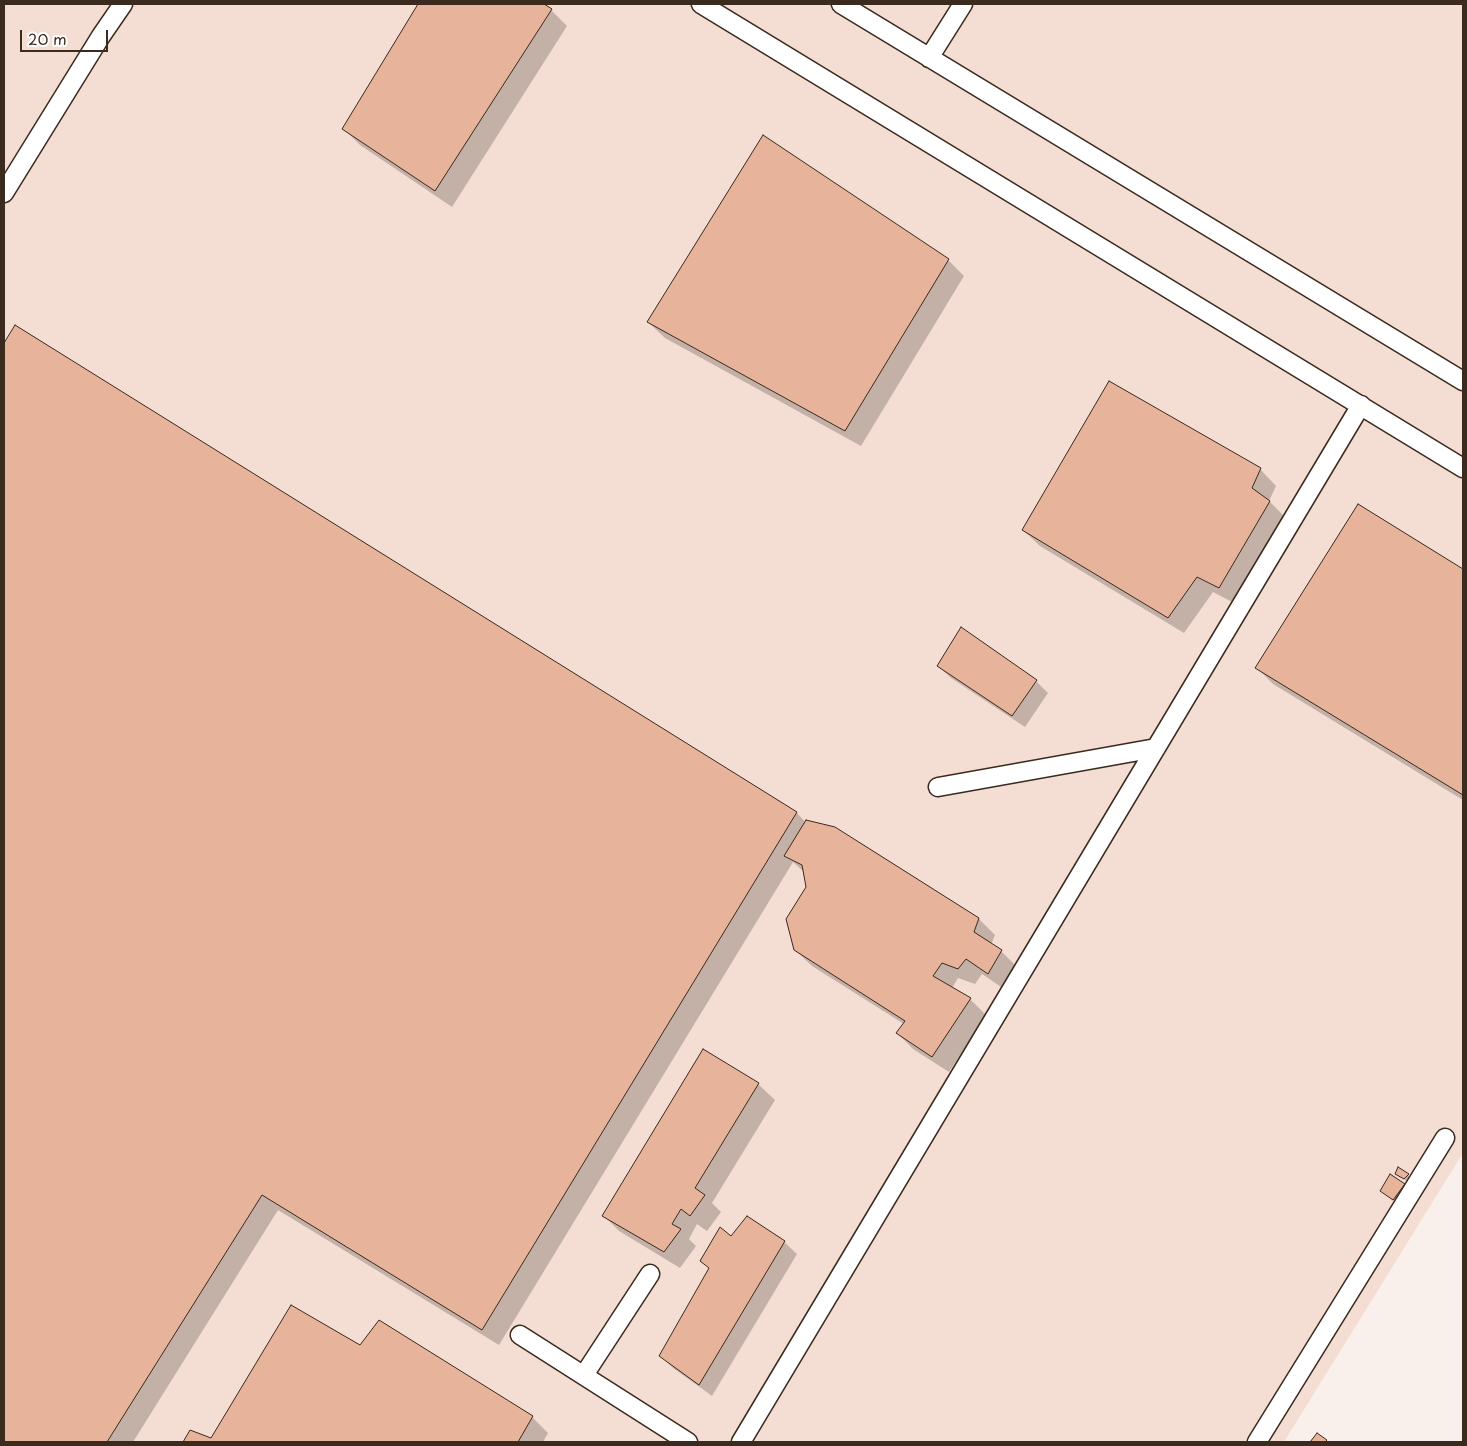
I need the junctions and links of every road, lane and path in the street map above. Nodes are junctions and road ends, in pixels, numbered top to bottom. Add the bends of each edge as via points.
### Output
1 (123, 4) edge
2 (701, 4) edge
3 (841, 4) edge
4 (963, 4) edge
5 (929, 58) junction
6 (4, 193) edge
7 (1463, 381) edge
8 (1361, 405) junction
9 (1463, 468) edge
10 (1156, 748) junction
11 (938, 787) dead end
12 (1445, 1138) dead end
13 (650, 1274) dead end
14 (520, 1335) dead end
15 (584, 1376) junction
16 (746, 1441) edge
17 (688, 1442) edge
18 (1257, 1442) edge

1 - 6 lane
2 - 8 lane
3 - 5 lane
4 - 5 lane
5 - 7 lane
8 - 9 lane
8 - 10 lane
10 - 11 lane
10 - 16 lane
12 - 18 lane
13 - 15 lane
14 - 15 lane
15 - 17 lane

